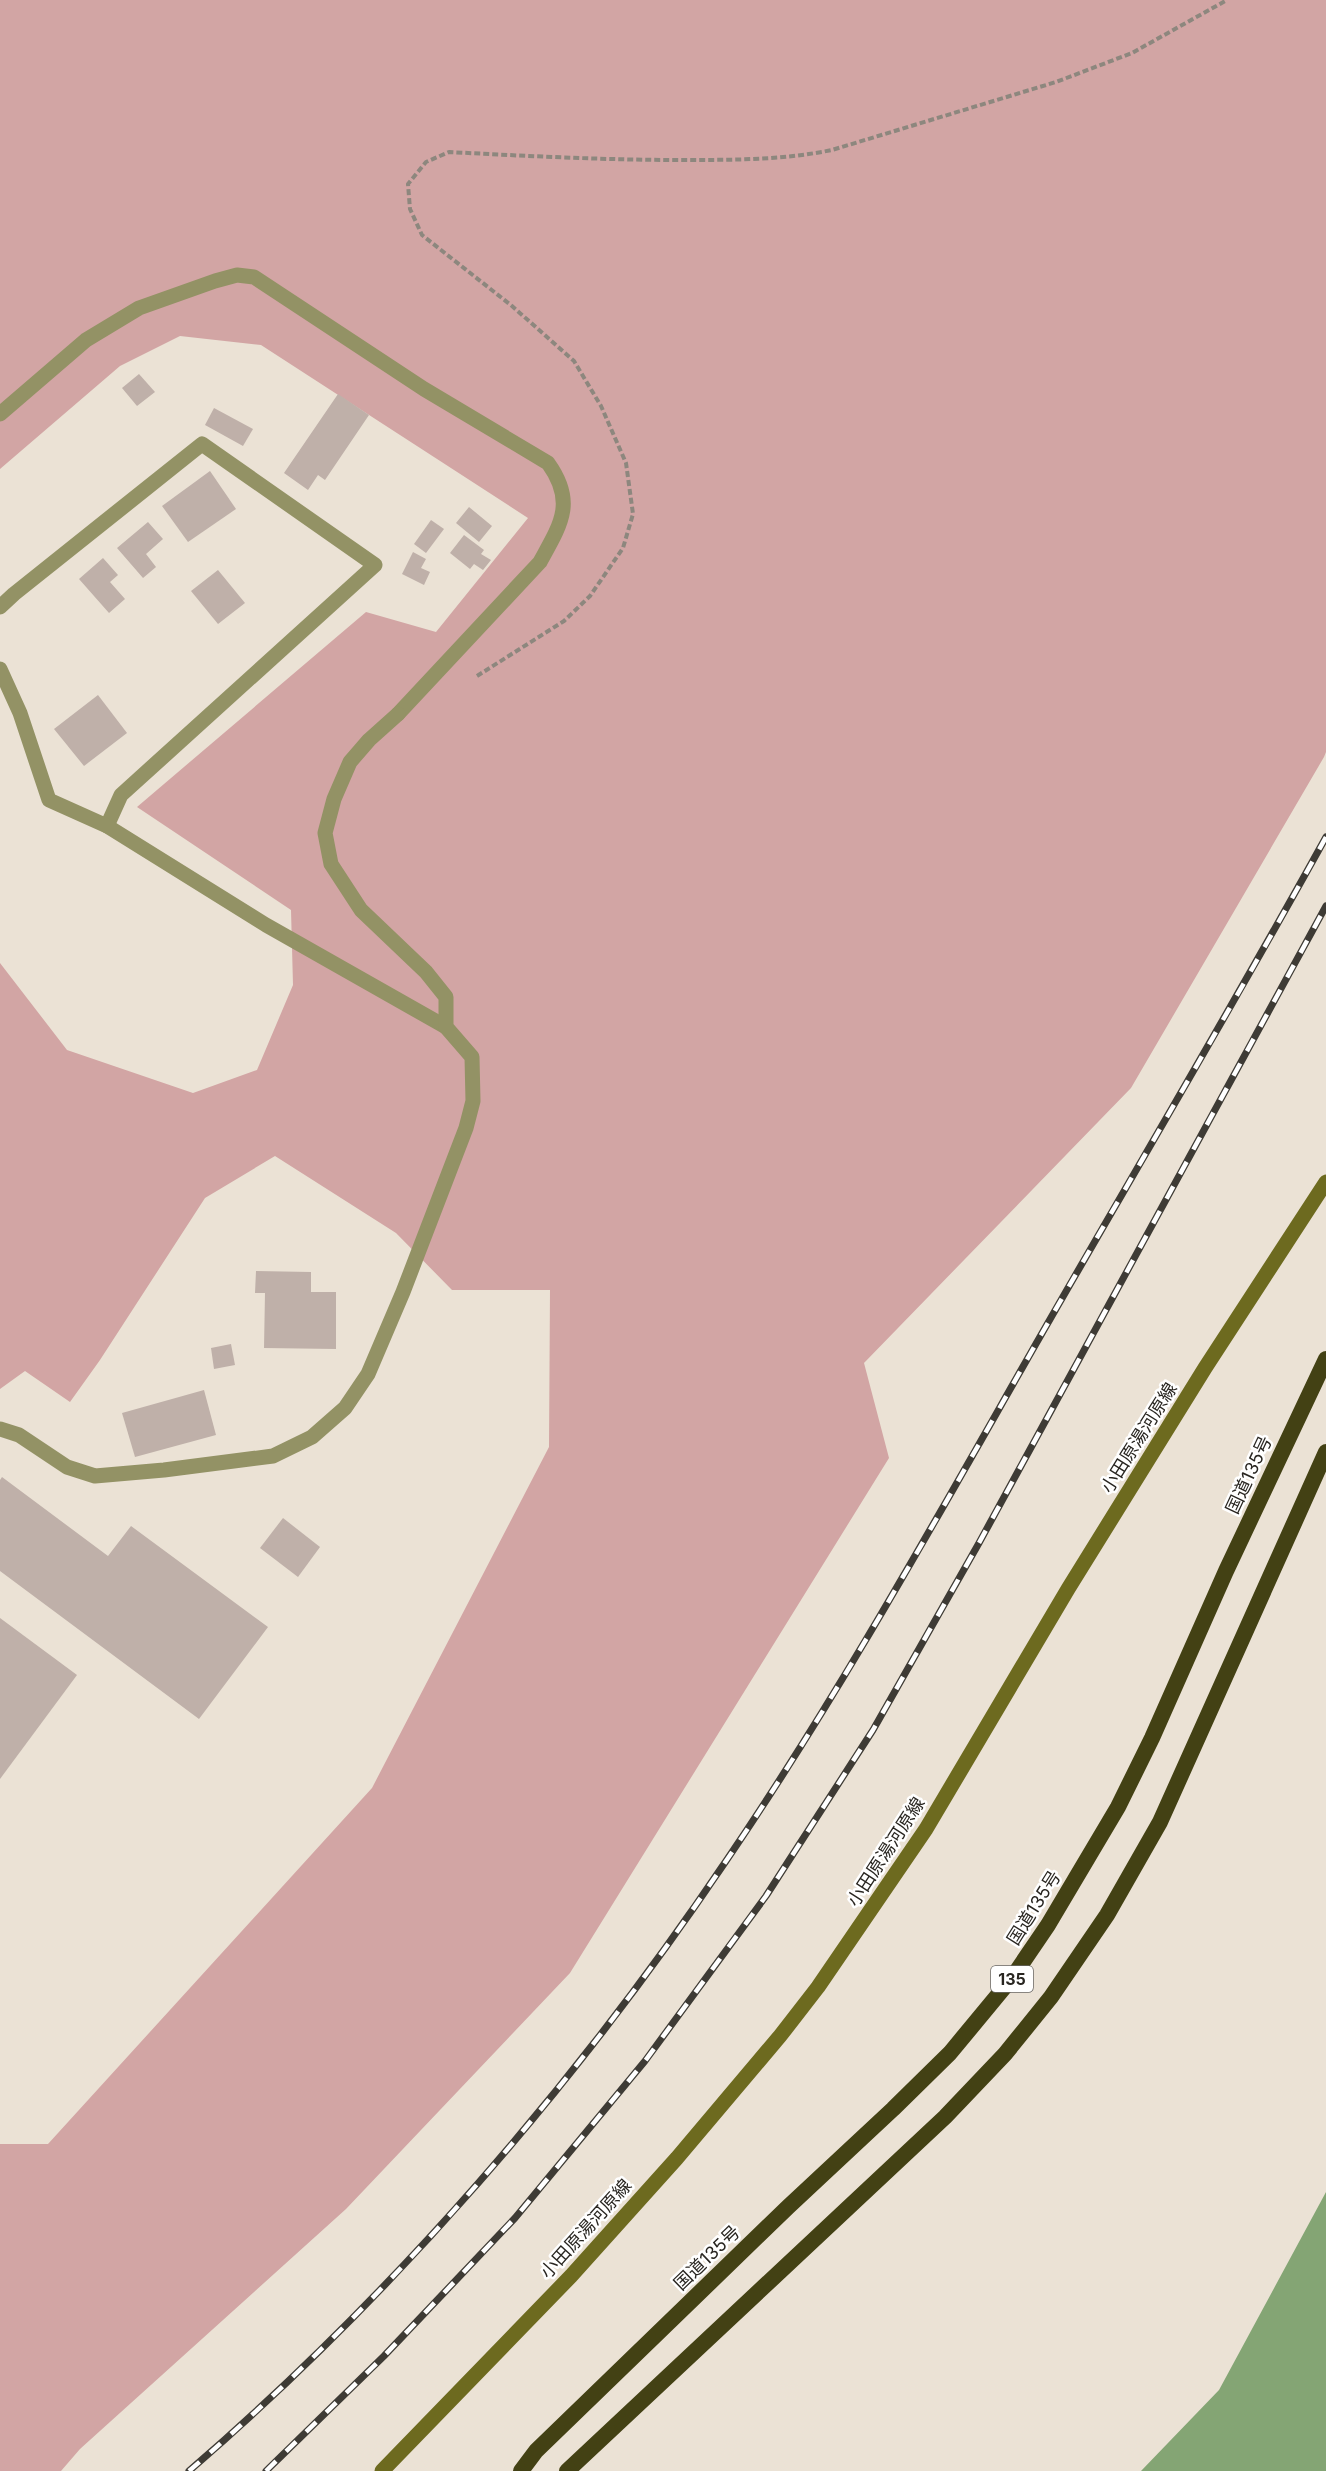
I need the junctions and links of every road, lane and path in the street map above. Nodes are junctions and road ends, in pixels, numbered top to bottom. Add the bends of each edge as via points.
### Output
1 (1227, 0) edge
2 (0, 414) edge
3 (0, 607) edge
4 (0, 669) edge
5 (474, 678) dead end
6 (107, 826) junction
7 (446, 1027) junction
8 (1326, 1182) edge
9 (1326, 1359) edge
10 (0, 1429) edge
11 (1326, 1452) edge
12 (382, 2471) edge
13 (521, 2471) edge
14 (567, 2471) edge

1 - 5 path via 1132,53 1056,82 832,150 729,160 620,160 449,152 426,162 408,184 410,209 422,235 574,361 601,406 626,463 633,514 623,548 590,596 564,621
2 - 7 street via 114,321 139,308 237,275 254,277 268,285 424,389 548,463 563,492 564,509 540,562 350,762 334,799 326,833 331,864 361,910 426,972 446,997
3 - 6 street via 202,444 375,565 122,795
4 - 6 street via 20,713 49,800
6 - 7 street via 266,925
7 - 10 street via 472,1057 474,1101 403,1292 368,1374 345,1408 312,1437 273,1455 95,1476 67,1467 19,1435
8 - 12 main road, 小田原湯河原線 via 1068,1589 926,1828 818,1987 647,2192
9 - 13 highway, 国道135号 / 135 via 1128,1787 1048,1925 1012,1978 950,2053 655,2334 536,2451
11 - 14 highway, 135 via 1160,1822 1101,1924 1051,1997 1005,2054 945,2117

